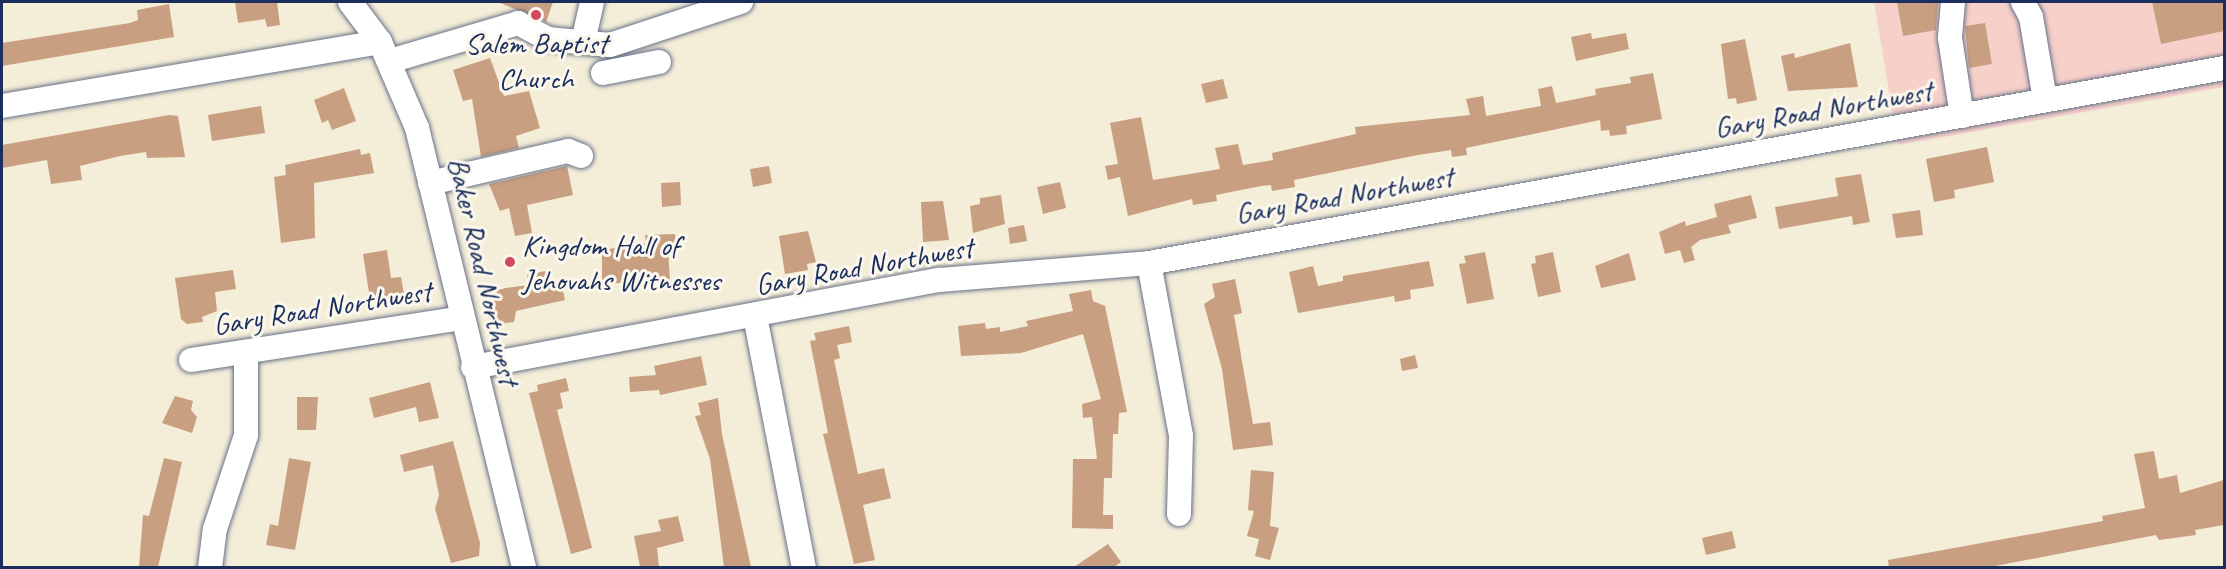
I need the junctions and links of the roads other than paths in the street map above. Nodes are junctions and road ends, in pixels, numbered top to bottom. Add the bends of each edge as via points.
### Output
1 (350, 2) edge
2 (592, 2) edge
3 (741, 2) edge
4 (1953, 2) edge
5 (2023, 2) edge
6 (583, 42) junction
7 (656, 50) junction
8 (385, 51) junction
9 (2224, 68) edge
10 (603, 73) dead end
11 (2044, 100) junction
12 (2, 105) edge
13 (1962, 116) junction
14 (581, 156) dead end
15 (430, 183) junction
16 (1149, 263) junction
17 (755, 316) junction
18 (462, 318) junction
19 (246, 352) junction
20 (191, 360) dead end
21 (473, 367) junction
22 (1179, 514) dead end
23 (210, 567) edge
24 (524, 567) edge
25 (804, 567) edge

1 - 8 street, Baker Road Northwest
2 - 6 street
3 - 7 street
4 - 13 street via 1950,38
5 - 11 street via 2031,17
6 - 7 street
6 - 8 street via 548,39 518,23
7 - 10 street
8 - 12 street
8 - 15 street, Baker Road Northwest via 417,128
9 - 11 street, Gary Road Northwest
11 - 13 street, Gary Road Northwest
13 - 16 street, Gary Road Northwest
14 - 15 street via 568,151
15 - 18 street, Baker Road Northwest
16 - 17 street, Gary Road Northwest via 939,280
16 - 22 street via 1181,436
17 - 21 street, Gary Road Northwest
17 - 25 street
18 - 19 street, Gary Road Northwest
18 - 21 street, Baker Road Northwest
19 - 20 street, Gary Road Northwest
19 - 23 street via 246,435 215,529
21 - 24 street, Baker Road Northwest

